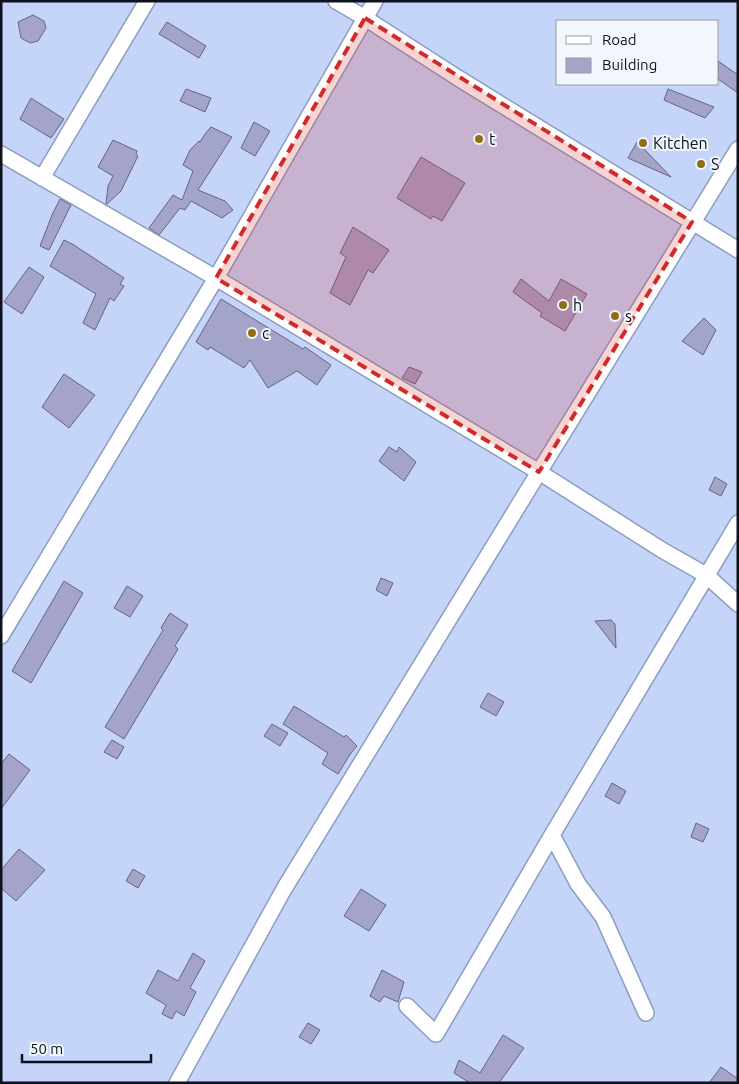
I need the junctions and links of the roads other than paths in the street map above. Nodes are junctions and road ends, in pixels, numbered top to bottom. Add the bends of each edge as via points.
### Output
1 (147, 1) edge
2 (336, 1) edge
3 (375, 1) edge
4 (365, 18) junction
5 (738, 149) edge
6 (1, 154) edge
7 (42, 178) junction
8 (692, 222) junction
9 (738, 250) edge
10 (216, 278) junction
11 (538, 472) junction
12 (738, 523) edge
13 (706, 575) junction
14 (738, 604) edge
15 (1, 636) edge
16 (552, 835) junction
17 (407, 1006) dead end
18 (646, 1014) dead end
19 (177, 1083) edge

1 - 7 street
2 - 4 street
3 - 4 street
4 - 8 street
4 - 10 street
5 - 8 street
6 - 7 street
7 - 10 street
8 - 9 street
8 - 11 street
10 - 11 street
10 - 15 street
11 - 13 street
11 - 19 street via 284,889
12 - 13 street
13 - 14 street
13 - 16 street
16 - 17 street via 436,1034
16 - 18 street via 578,884 603,917

